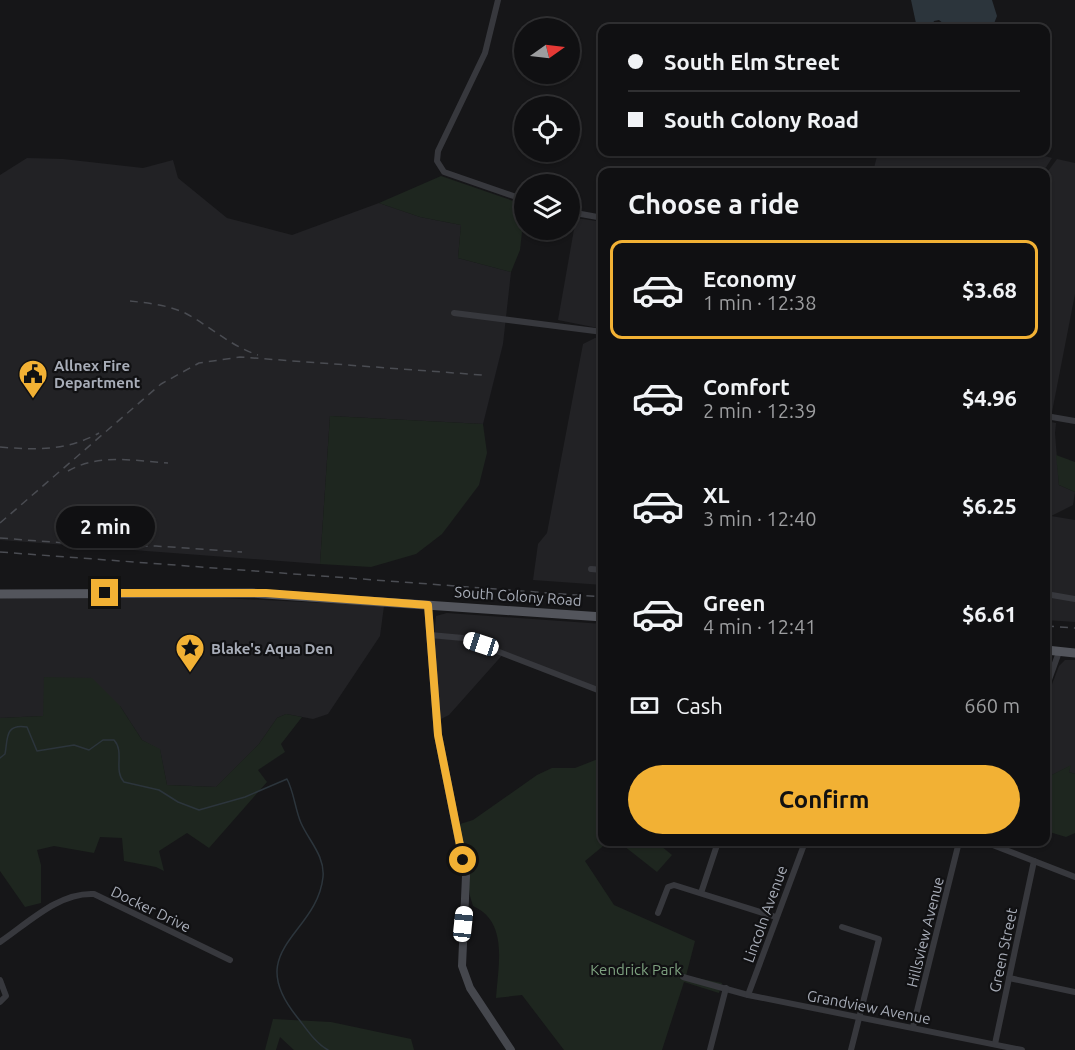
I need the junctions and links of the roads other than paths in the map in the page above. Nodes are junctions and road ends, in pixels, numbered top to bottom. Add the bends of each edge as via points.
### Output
1 (498, 0) edge
2 (514, 196) edge
3 (580, 214) edge
4 (598, 217) edge
5 (454, 313) dead end
6 (598, 331) edge
7 (1050, 417) edge
8 (1075, 421) edge
9 (591, 569) dead end
10 (598, 570) edge
11 (0, 594) edge
12 (1050, 595) edge
13 (1075, 599) edge
14 (428, 605) junction
15 (598, 617) edge
16 (430, 635) junction
17 (1050, 651) edge
18 (1059, 652) junction
19 (1075, 653) edge
20 (1050, 677) edge
21 (598, 690) edge
22 (717, 846) edge
23 (803, 846) edge
24 (958, 846) edge
25 (995, 846) edge
26 (1034, 861) junction
27 (1075, 877) edge
28 (700, 893) junction
29 (658, 913) dead end
30 (776, 917) junction
31 (842, 927) dead end
32 (0, 942) edge
33 (230, 960) dead end
34 (683, 977) dead end
35 (1009, 978) junction
36 (0, 980) edge
37 (726, 988) junction
38 (1075, 992) edge
39 (748, 995) junction
40 (0, 1002) edge
41 (859, 1017) junction
42 (913, 1027) junction
43 (995, 1044) junction
44 (511, 1050) edge
45 (710, 1050) edge
46 (851, 1050) edge
47 (1022, 1050) edge

1 - 2 street via 485,53 438,151 437,161 444,172
3 - 4 street
5 - 6 street
7 - 8 street
9 - 10 street
11 - 14 main road, South Colony Road via 227,592
12 - 13 street
14 - 15 main road, South Colony Road
14 - 16 main road
16 - 21 street via 463,638
16 - 44 main road via 438,735 466,876 462,966 470,988
17 - 18 main road
18 - 19 main road
18 - 20 street
22 - 28 street
23 - 30 street, Lincoln Avenue
24 - 42 street, Hillsview Avenue
25 - 26 street
26 - 27 street
26 - 35 street, Green Street
28 - 29 street via 670,885
28 - 30 street
30 - 39 street, Lincoln Avenue
31 - 41 street via 879,939
32 - 33 street, Docker Drive via 63,899 81,893 94,894
34 - 37 street, Grandview Avenue
35 - 38 street
35 - 43 street, Green Street
36 - 40 street via 6,996
37 - 39 street, Grandview Avenue
37 - 45 street
39 - 41 street, Grandview Avenue
41 - 42 street, Grandview Avenue
41 - 46 street
42 - 43 street, Grandview Avenue
43 - 47 street, Grandview Avenue

